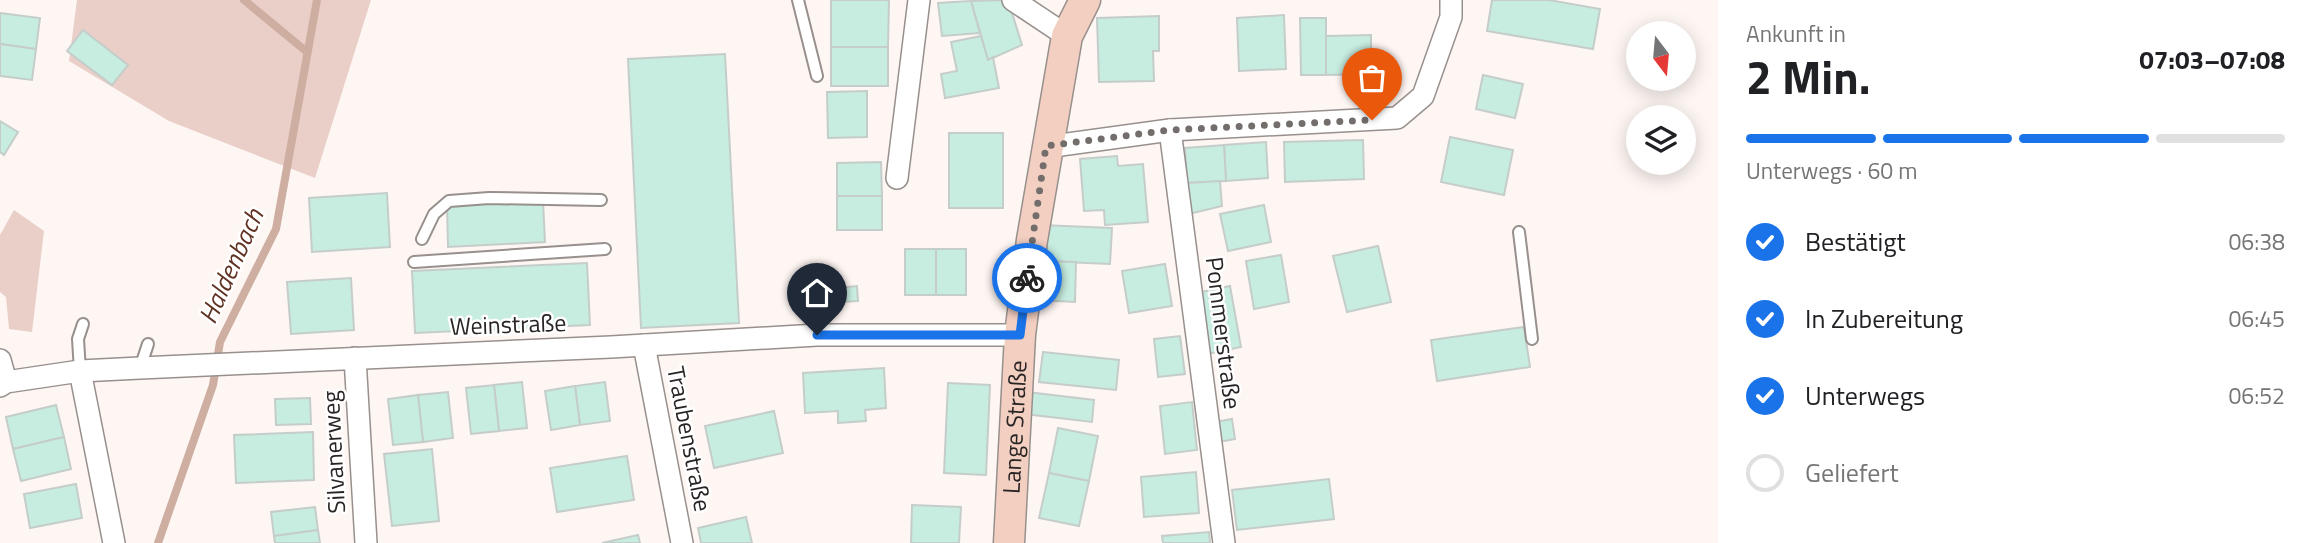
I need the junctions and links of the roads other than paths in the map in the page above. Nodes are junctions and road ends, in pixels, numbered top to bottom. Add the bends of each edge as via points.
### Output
1 (798, 0) edge
2 (919, 0) edge
3 (1013, 0) edge
4 (1085, 0) edge
5 (1451, 0) edge
6 (1067, 36) junction
7 (817, 76) dead end
8 (1170, 130) junction
9 (1046, 146) junction
10 (897, 178) dead end
11 (601, 200) dead end
12 (1519, 232) dead end
13 (422, 239) dead end
14 (605, 249) dead end
15 (414, 262) dead end
16 (83, 324) dead end
17 (1020, 335) junction
18 (1532, 339) dead end
19 (148, 344) dead end
20 (644, 345) junction
21 (355, 358) junction
22 (0, 360) edge
23 (140, 368) junction
24 (80, 371) junction
25 (3, 384) edge
26 (114, 543) edge
27 (366, 543) edge
28 (682, 543) edge
29 (1009, 543) edge
30 (1224, 543) edge

1 - 7 lane
2 - 10 street
3 - 6 street
4 - 6 main road, Lange Straße
5 - 8 street via 1451,17 1423,96 1397,118
6 - 9 main road, Lange Straße
8 - 9 street
8 - 30 street, Pommerstraße
9 - 17 main road, Lange Straße
11 - 13 lane via 449,201 434,214
12 - 18 lane
14 - 15 lane
16 - 24 lane via 78,338
17 - 20 street, Weinstraße via 817,335
17 - 29 main road, Lange Straße
19 - 23 lane
20 - 21 street, Weinstraße
20 - 28 street, Traubenstraße
21 - 23 street, Weinstraße
21 - 27 street, Silvanerweg
22 - 25 street
23 - 24 street, Weinstraße
24 - 25 street, Weinstraße
24 - 26 street

